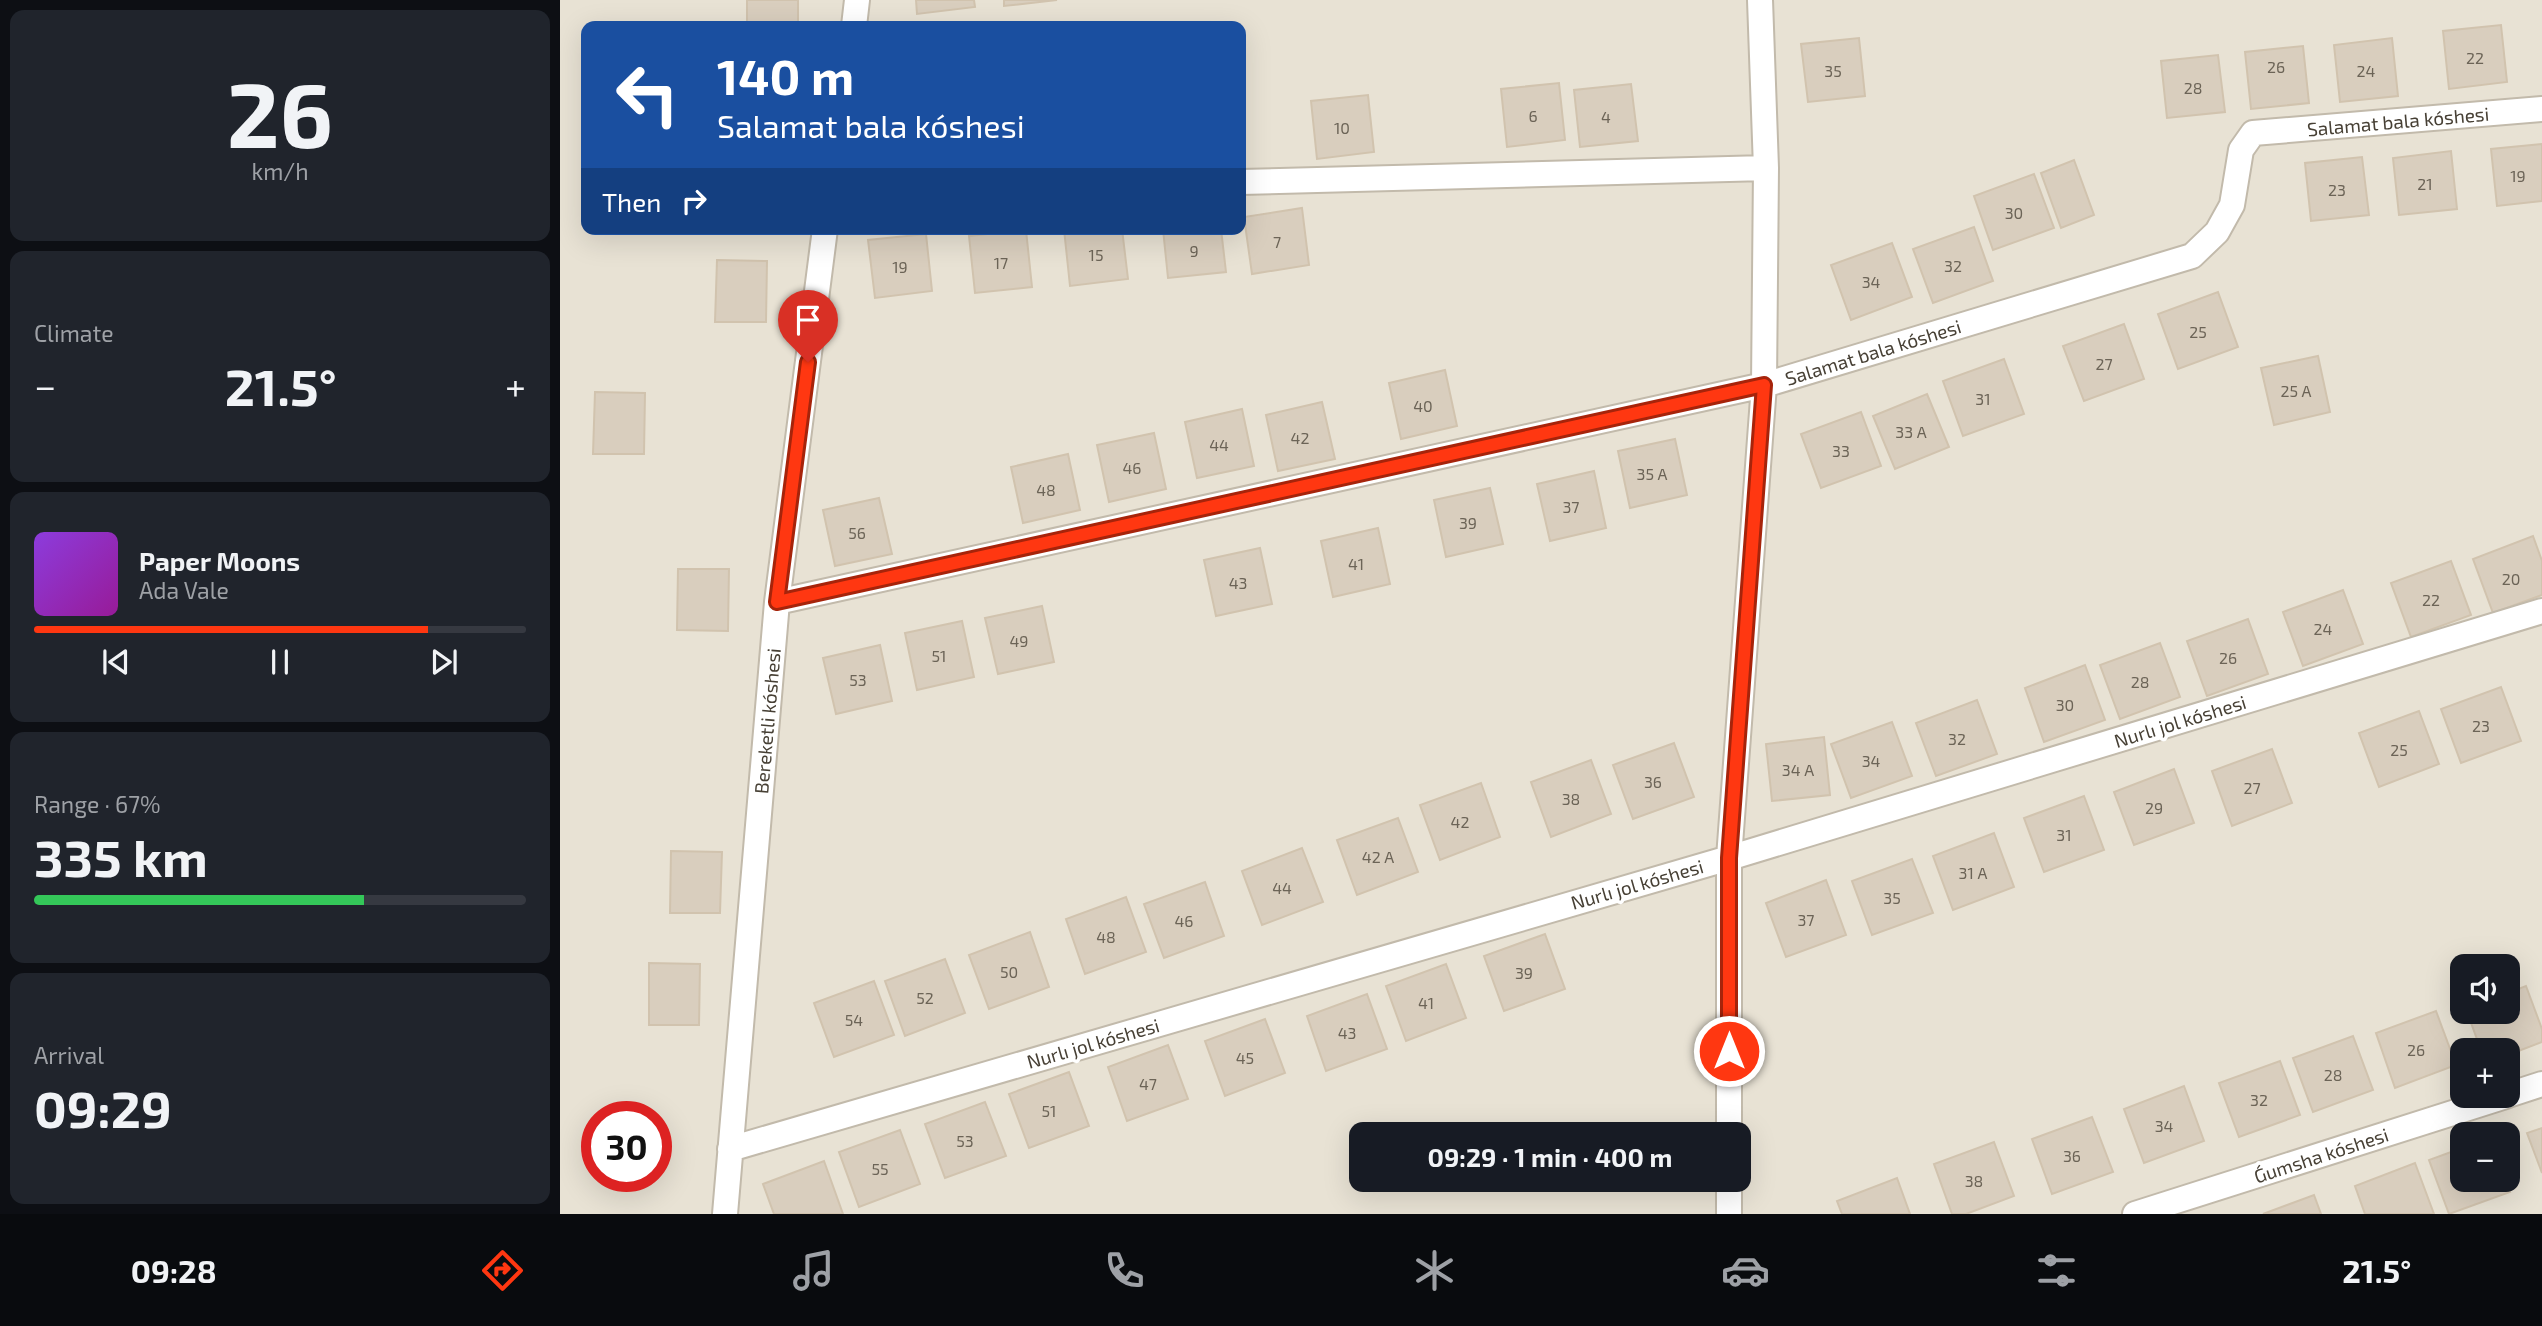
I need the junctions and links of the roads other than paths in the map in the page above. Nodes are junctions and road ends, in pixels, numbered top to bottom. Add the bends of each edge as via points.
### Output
1 (858, 0) edge
2 (1760, 0) edge
3 (855, 21) edge
4 (2542, 109) edge
5 (1766, 168) junction
6 (1246, 182) edge
7 (824, 235) edge
8 (1764, 385) junction
9 (777, 602) junction
10 (2542, 611) edge
11 (1729, 858) junction
12 (2542, 1084) edge
13 (2520, 1091) edge
14 (2466, 1108) edge
15 (1729, 1122) edge
16 (730, 1149) junction
17 (1729, 1192) edge
18 (725, 1214) edge
19 (1729, 1214) edge
20 (2135, 1214) edge

1 - 3 street
2 - 5 street
4 - 8 street, Salamat bala kóshesi via 2253,133 2241,150 2232,205 2217,232 2192,256
5 - 6 street
5 - 8 street
7 - 9 street, Bereketli kóshesi
8 - 9 street, Salamat bala kóshesi
8 - 11 street
9 - 16 street, Bereketli kóshesi
10 - 11 street, Nurlı jol kóshesi
11 - 15 street
11 - 16 street, Nurlı jol kóshesi
12 - 13 street, Ǵumsha kóshesi
14 - 20 street, Ǵumsha kóshesi
16 - 18 street, Bereketli kóshesi
17 - 19 street

